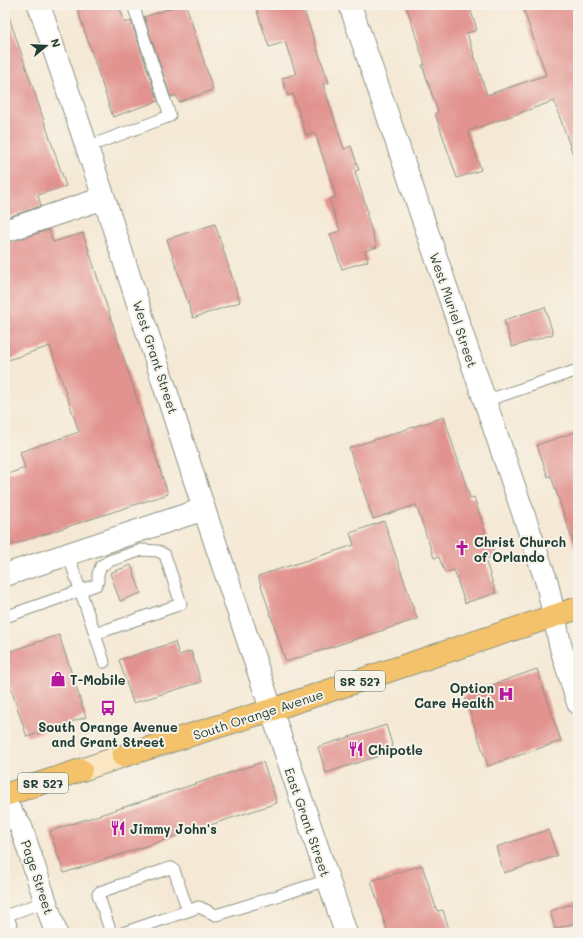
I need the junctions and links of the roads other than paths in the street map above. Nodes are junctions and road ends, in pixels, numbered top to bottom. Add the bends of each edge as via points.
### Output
1 (39, 5) edge
2 (133, 5) edge
3 (350, 5) edge
4 (87, 147) junction
5 (104, 198) junction
6 (5, 231) edge
7 (578, 370) edge
8 (485, 401) junction
9 (204, 509) junction
10 (68, 554) junction
11 (5, 575) edge
12 (80, 591) junction
13 (578, 608) edge
14 (5, 617) edge
15 (554, 617) junction
16 (95, 634) junction
17 (104, 662) dead end
18 (578, 703) edge
19 (271, 710) junction
20 (5, 795) edge
21 (5, 803) edge
22 (328, 880) junction
23 (46, 902) junction
24 (188, 911) junction
25 (6, 915) edge
26 (14, 933) edge
27 (56, 933) edge
28 (111, 933) edge
29 (123, 933) edge
30 (346, 933) edge

1 - 4 street, West Grant Street
2 - 4 lane via 170,116
3 - 8 street, West Muriel Street
4 - 5 street, West Grant Street
5 - 6 street
5 - 9 street, West Grant Street
7 - 8 lane
8 - 15 street, West Muriel Street via 547,583
9 - 10 street
9 - 19 street, West Grant Street
10 - 11 street
10 - 12 lane
12 - 14 lane
12 - 16 lane
12 - 16 lane via 96,585 101,566 109,561 142,550 158,551 165,555 181,604
13 - 15 main road, South Orange Avenue / SR 527
15 - 18 street, West Muriel Street
15 - 19 main road, South Orange Avenue / SR 527
16 - 17 lane
19 - 20 main road, South Orange Avenue / SR 527
19 - 22 street, East Grant Street
21 - 23 street, Page Street via 21,827
22 - 24 lane via 216,915 199,907
22 - 30 street, East Grant Street
23 - 25 lane
23 - 27 street, Page Street
24 - 28 lane via 174,870 170,868 98,894
24 - 29 lane
25 - 26 lane

